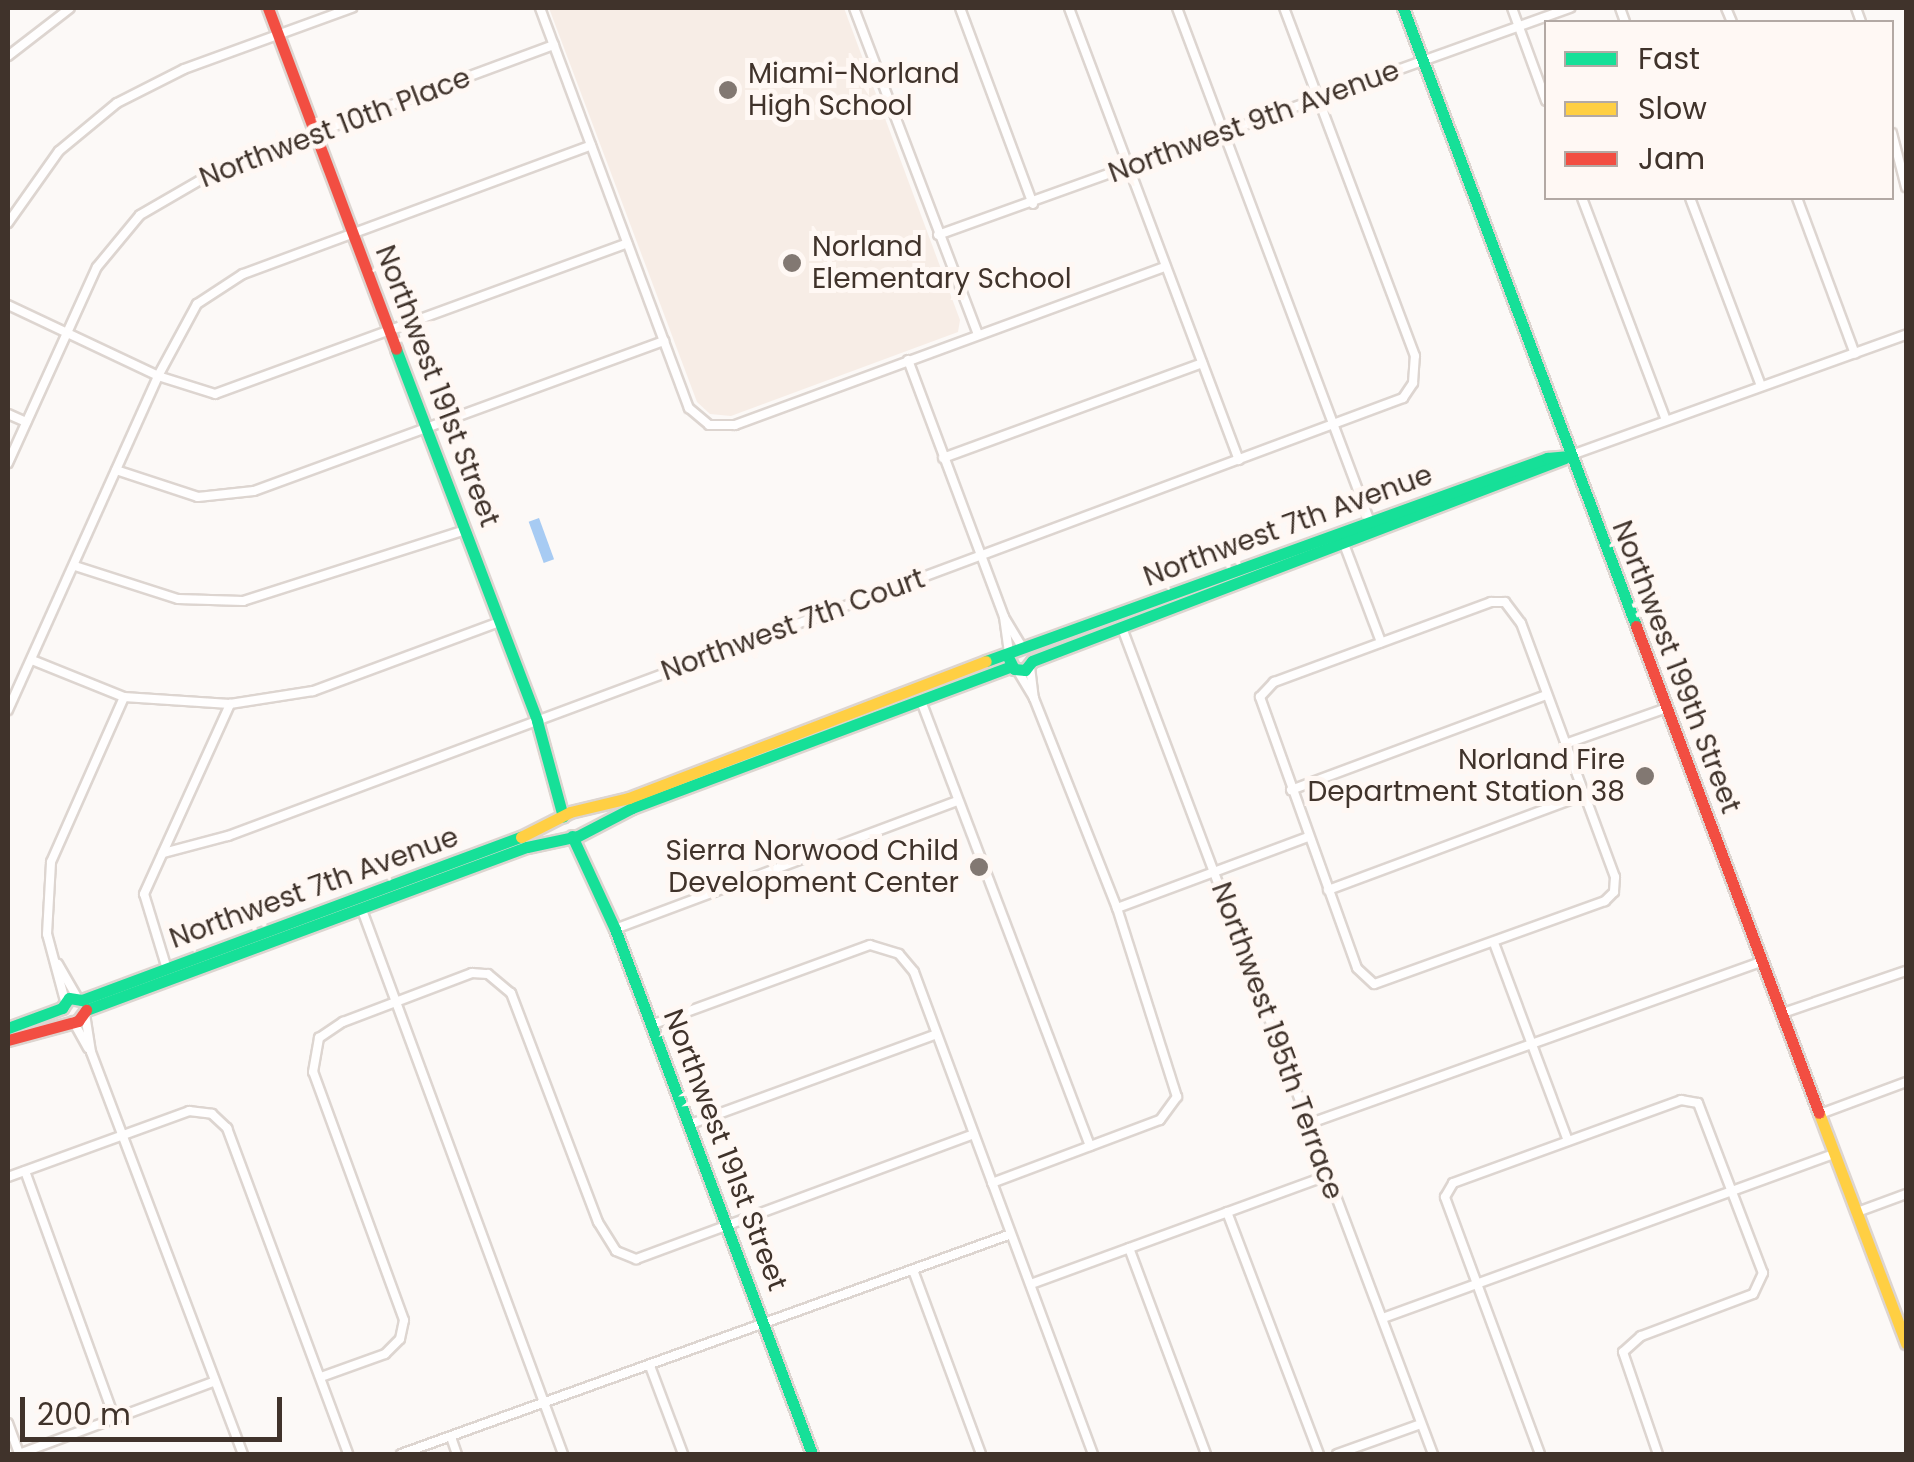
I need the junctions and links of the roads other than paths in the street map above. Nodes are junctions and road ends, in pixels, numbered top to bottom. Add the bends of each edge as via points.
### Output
1 (70, 8) edge
2 (268, 8) edge
3 (352, 8) edge
4 (540, 8) edge
5 (854, 8) edge
6 (960, 8) edge
7 (1069, 8) edge
8 (1177, 8) edge
9 (1284, 8) edge
10 (1404, 8) edge
11 (1512, 8) edge
12 (1570, 8) edge
13 (1519, 27) junction
14 (278, 35) junction
15 (554, 45) junction
16 (8, 56) edge
17 (1423, 60) junction
18 (1544, 96) edge
19 (1318, 97) junction
20 (1224, 132) junction
21 (314, 134) junction
22 (1894, 141) edge
23 (591, 145) junction
24 (1129, 167) junction
25 (1906, 187) edge
26 (1583, 200) edge
27 (1691, 200) edge
28 (1798, 200) edge
29 (1032, 204) junction
30 (8, 222) edge
31 (352, 234) junction
32 (938, 235) junction
33 (627, 243) junction
34 (1166, 266) junction
35 (8, 305) edge
36 (67, 332) junction
37 (390, 333) junction
38 (978, 334) junction
39 (1906, 335) edge
40 (664, 341) junction
41 (1855, 354) junction
42 (907, 361) junction
43 (1202, 363) junction
44 (158, 376) junction
45 (1761, 386) junction
46 (8, 414) edge
47 (1666, 420) junction
48 (26, 422) junction
49 (1336, 425) junction
50 (427, 430) junction
51 (1569, 456) junction
52 (943, 458) junction
53 (1239, 460) junction
54 (8, 464) edge
55 (116, 470) junction
56 (1370, 522) junction
57 (465, 530) junction
58 (1344, 544) junction
59 (980, 556) junction
60 (75, 566) junction
61 (1004, 617) junction
62 (500, 622) junction
63 (1122, 628) junction
64 (1381, 642) junction
65 (1020, 659) junction
66 (32, 660) junction
67 (1547, 695) junction
68 (124, 697) junction
69 (920, 702) junction
70 (230, 704) junction
71 (1664, 708) junction
72 (8, 710) edge
73 (537, 721) junction
74 (1565, 744) junction
75 (1291, 790) junction
76 (1584, 796) junction
77 (958, 801) junction
78 (570, 816) junction
79 (576, 833) junction
80 (1308, 837) junction
81 (163, 853) junction
82 (1215, 872) junction
83 (1328, 890) junction
84 (1117, 908) junction
85 (362, 910) junction
86 (615, 928) junction
87 (1494, 943) junction
88 (1763, 960) junction
89 (167, 969) junction
90 (1906, 971) edge
91 (396, 1004) junction
92 (75, 1009) junction
93 (1782, 1013) junction
94 (651, 1026) junction
95 (8, 1028) edge
96 (936, 1034) junction
97 (8, 1040) edge
98 (1532, 1043) junction
99 (91, 1052) junction
100 (1906, 1082) edge
101 (1820, 1114) junction
102 (1308, 1124) junction
103 (688, 1125) junction
104 (122, 1134) junction
105 (974, 1134) junction
106 (1568, 1141) junction
107 (1090, 1146) junction
108 (1836, 1154) junction
109 (25, 1171) junction
110 (1326, 1176) junction
111 (8, 1178) edge
112 (992, 1183) junction
113 (1734, 1191) junction
114 (1906, 1194) edge
115 (1227, 1212) junction
116 (1857, 1212) junction
117 (727, 1228) junction
118 (1011, 1234) junction
119 (1129, 1248) junction
120 (914, 1270) junction
121 (1031, 1284) junction
122 (1477, 1284) junction
123 (1383, 1318) junction
124 (763, 1324) junction
125 (1906, 1343) edge
126 (650, 1366) junction
127 (321, 1377) junction
128 (215, 1382) junction
129 (543, 1402) junction
130 (115, 1420) junction
131 (8, 1423) edge
132 (1421, 1424) junction
133 (451, 1437) junction
134 (19, 1454) edge
135 (243, 1454) edge
136 (348, 1454) edge
137 (401, 1454) edge
138 (457, 1454) edge
139 (563, 1454) edge
140 (684, 1454) edge
141 (812, 1454) edge
142 (981, 1454) edge
143 (1093, 1454) edge
144 (1206, 1454) edge
145 (1319, 1454) edge
146 (1337, 1454) edge
147 (1433, 1454) edge
148 (1540, 1454) edge
149 (1658, 1454) edge

1 - 16 street
2 - 14 street, Northwest 191st Street
3 - 14 street
4 - 15 street
5 - 32 street
6 - 29 street
7 - 24 street
8 - 20 street
9 - 19 street
10 - 17 street, Northwest 199th Street
11 - 13 street
12 - 13 street, Northwest 9th Avenue
13 - 17 street, Northwest 9th Avenue
13 - 18 street
14 - 21 street, Northwest 191st Street
14 - 30 street via 184,69 117,103 59,151
15 - 21 street, Northwest 10th Place
15 - 23 street
17 - 19 street, Northwest 9th Avenue
17 - 51 street, Northwest 199th Street
19 - 20 street, Northwest 9th Avenue
19 - 49 street, Northwest 7th Court via 1415,356 1413,382 1403,398
20 - 24 street, Northwest 9th Avenue
20 - 49 street
21 - 31 street, Northwest 191st Street
21 - 36 street, Northwest 10th Place via 221,168 140,216 98,268
22 - 25 street
23 - 31 street
23 - 33 street
24 - 29 street, Northwest 9th Avenue
24 - 34 street
26 - 47 street
27 - 45 street
28 - 41 street
29 - 32 street, Northwest 9th Avenue
31 - 37 street, Northwest 191st Street
31 - 44 street via 216,289 182,326
32 - 38 street
33 - 37 street
33 - 40 street
34 - 38 street
34 - 43 street
35 - 36 street
36 - 44 street
36 - 48 street, Northwest 10th Place
37 - 44 street via 215,394
37 - 50 street, Northwest 191st Street
38 - 42 street
39 - 41 street, Northwest 7th Avenue
40 - 42 street via 690,408 709,425 735,426
40 - 50 street
41 - 45 street, Northwest 7th Avenue
42 - 52 street
43 - 52 street
43 - 53 street
44 - 55 street
45 - 47 street, Northwest 7th Avenue
46 - 48 street
47 - 51 street, Northwest 7th Avenue
48 - 54 street, Northwest 10th Place
49 - 53 street, Northwest 7th Court
49 - 56 street
50 - 55 street via 226,497 198,497
50 - 57 street, Northwest 191st Street
51 - 56 street, Northwest 7th Avenue
51 - 58 street, Northwest 7th Avenue
51 - 71 street, Northwest 199th Street
52 - 59 street
53 - 59 street, Northwest 7th Court
55 - 60 street
56 - 65 street, Northwest 7th Avenue
57 - 60 street via 242,601 178,599
57 - 62 street, Northwest 191st Street
58 - 63 street, Northwest 7th Avenue
58 - 64 street
59 - 61 street
59 - 73 street, Northwest 7th Court
60 - 66 street
61 - 65 street
61 - 65 street
62 - 70 street via 313,691
62 - 73 street, Northwest 191st Street
63 - 65 street, Northwest 7th Avenue
63 - 82 street, Northwest 195th Terrace
64 - 67 street via 1505,602 1521,624
64 - 75 street via 1264,690 1259,704
65 - 69 street, Northwest 7th Avenue
65 - 78 street, Northwest 7th Avenue
65 - 84 street
66 - 68 street
66 - 72 street
67 - 74 street
67 - 75 street
68 - 70 street
68 - 92 street via 51,862 47,934
69 - 77 street
69 - 79 street, Northwest 7th Avenue
70 - 81 street
71 - 74 street
71 - 88 street, Northwest 199th Street
73 - 78 street, Northwest 191st Street
73 - 81 street, Northwest 7th Court via 228,836
74 - 76 street
75 - 80 street
76 - 83 street
76 - 87 street via 1614,892
77 - 86 street
77 - 107 street
78 - 79 street
78 - 79 street
78 - 89 street, Northwest 7th Avenue
79 - 85 street, Northwest 7th Avenue
79 - 86 street, Northwest 191st Street
80 - 82 street
80 - 83 street
81 - 89 street via 144,894
82 - 84 street
82 - 102 street, Northwest 195th Terrace
83 - 87 street via 1366,980 1382,984
84 - 107 street via 1177,1096 1160,1120
85 - 91 street
85 - 92 street, Northwest 7th Avenue
86 - 94 street, Northwest 191st Street
87 - 98 street
88 - 93 street, Northwest 199th Street
88 - 98 street
89 - 92 street, Northwest 7th Avenue
90 - 93 street
91 - 117 street via 472,974 488,974 510,992 598,1222 616,1251 636,1259
91 - 127 street via 342,1022 319,1038 312,1058 404,1320 400,1339 385,1354
91 - 129 street
92 - 95 street, Northwest 7th Avenue
92 - 97 street, Northwest 7th Avenue
92 - 99 street
92 - 99 street
93 - 101 street, Northwest 199th Street
94 - 96 street via 870,945 899,954 914,972
94 - 103 street, Northwest 191st Street
96 - 103 street
96 - 105 street
98 - 102 street
98 - 106 street
99 - 104 street
100 - 101 street
101 - 108 street, Northwest 199th Street
102 - 110 street, Northwest 195th Terrace
103 - 117 street, Northwest 191st Street
104 - 109 street
104 - 127 street via 189,1111 212,1114 227,1128
104 - 128 street
105 - 112 street
105 - 117 street
106 - 113 street via 1680,1100 1698,1103
106 - 122 street via 1454,1183 1446,1197
107 - 112 street
108 - 113 street
108 - 116 street, Northwest 199th Street
109 - 111 street
109 - 130 street
110 - 115 street
110 - 123 street, Northwest 195th Terrace
112 - 118 street
113 - 122 street
113 - 149 street via 1763,1273 1761,1288 1641,1336 1623,1352
114 - 116 street
115 - 119 street
115 - 145 street
116 - 125 street, Northwest 199th Street
117 - 124 street, Northwest 191st Street
118 - 120 street
118 - 121 street
119 - 121 street
119 - 144 street
120 - 124 street
120 - 142 street
121 - 143 street
122 - 123 street
122 - 148 street
123 - 132 street, Northwest 195th Terrace
124 - 126 street
124 - 141 street, Northwest 191st Street
126 - 129 street
126 - 140 street
127 - 136 street
128 - 130 street
128 - 135 street
129 - 133 street
129 - 139 street
130 - 134 street
131 - 134 street
132 - 146 street
132 - 147 street, Northwest 195th Terrace
133 - 137 street
133 - 138 street

